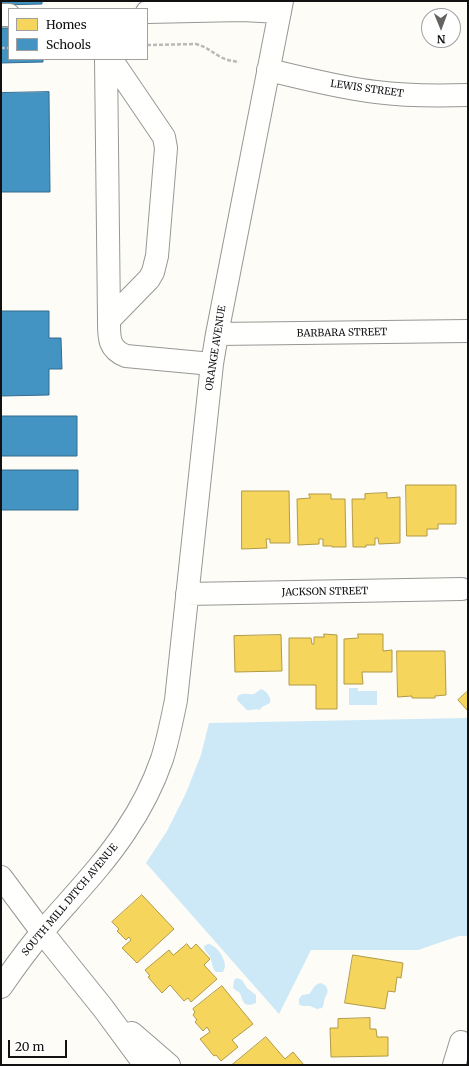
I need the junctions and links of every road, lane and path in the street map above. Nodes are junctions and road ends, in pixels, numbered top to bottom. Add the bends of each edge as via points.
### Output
1 (281, 7) edge
2 (148, 12) edge
3 (148, 45) edge
4 (106, 60) edge
5 (112, 60) edge
6 (239, 62) dead end
7 (268, 70) junction
8 (468, 95) edge
9 (109, 320) junction
10 (468, 331) edge
11 (217, 334) junction
12 (212, 364) junction
13 (462, 589) dead end
14 (187, 594) junction
15 (176, 700) joint
16 (1, 877) edge
17 (42, 932) junction
18 (1, 987) edge
19 (103, 1008) junction
20 (468, 1061) edge
21 (145, 1065) edge
22 (169, 1065) edge
23 (454, 1065) edge

1 - 2 street
1 - 7 street, ORANGE AVENUE
3 - 6 path via 196,44 210,49 220,57
4 - 9 street
5 - 9 street via 164,137 166,148 153,272
7 - 8 street, LEWIS STREET via 376,92 430,96
7 - 11 street, ORANGE AVENUE
9 - 12 street via 110,340 118,353 126,356
10 - 11 street, BARBARA STREET
11 - 12 street, ORANGE AVENUE
12 - 14 street, ORANGE AVENUE
13 - 14 street, JACKSON STREET
14 - 15 street, ORANGE AVENUE
15 - 17 street, SOUTH MILL DITCH AVENUE via 161,760 137,812 102,864
16 - 17 street
17 - 18 street, SOUTH MILL DITCH AVENUE
17 - 19 street
19 - 21 street
19 - 22 street
20 - 23 street via 461,1042

